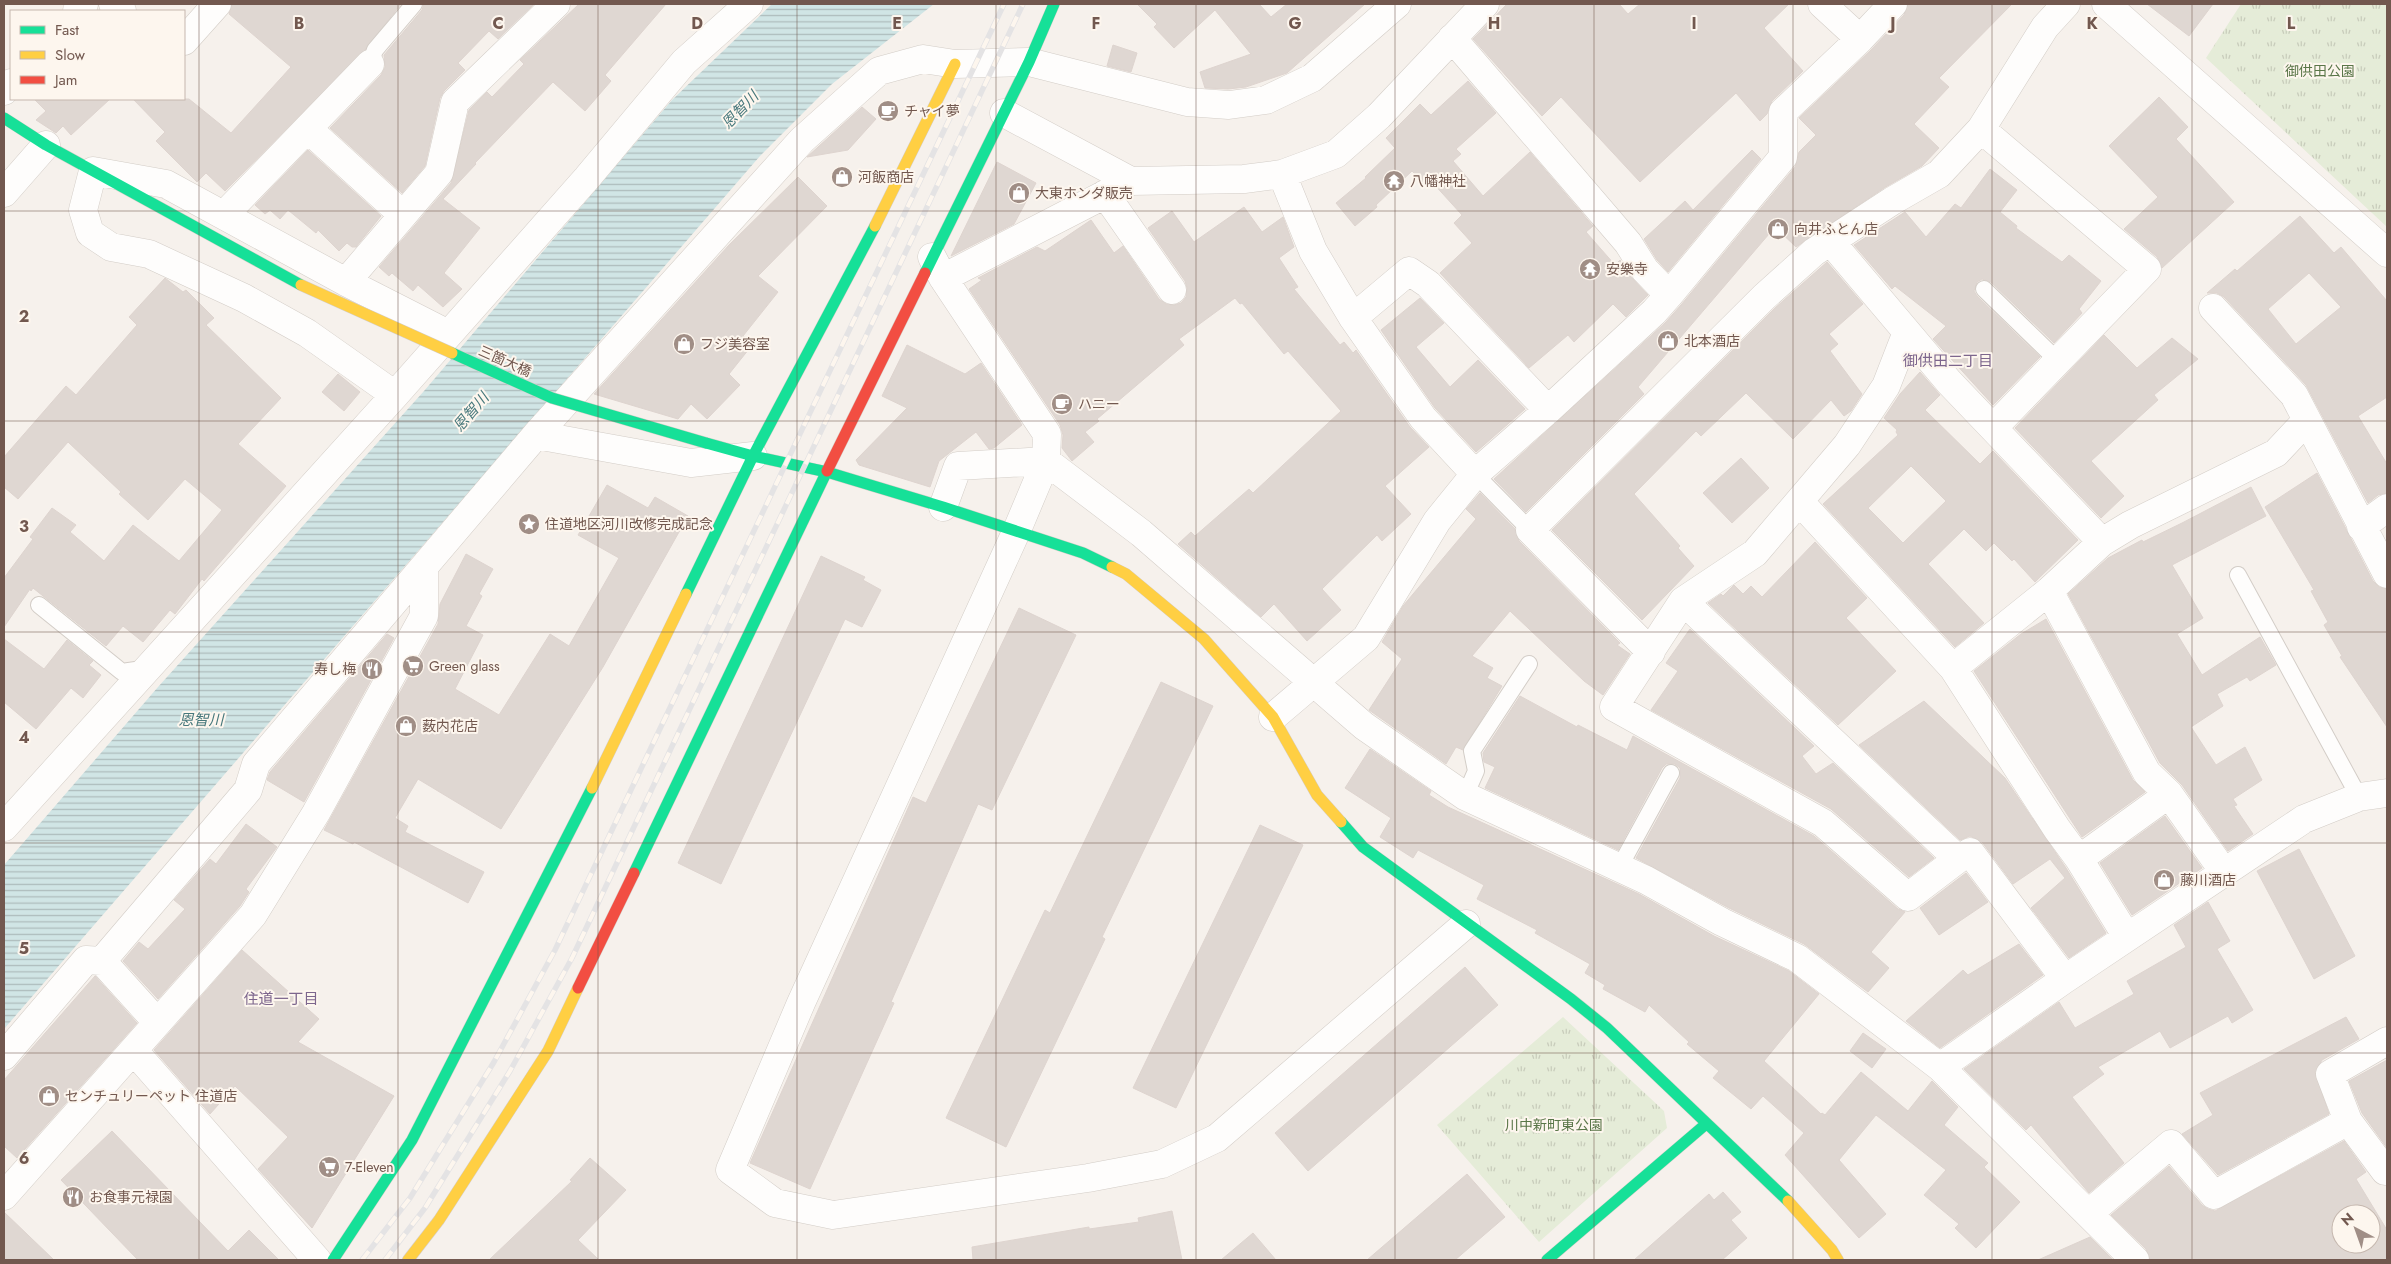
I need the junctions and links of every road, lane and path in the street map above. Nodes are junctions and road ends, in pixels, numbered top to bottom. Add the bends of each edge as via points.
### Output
1 (217, 4) edge
2 (414, 4) edge
3 (556, 4) edge
4 (749, 4) edge
5 (1054, 4) edge
6 (1397, 4) edge
7 (1485, 4) edge
8 (1822, 4) edge
9 (1893, 4) edge
10 (2066, 4) edge
11 (2106, 4) edge
12 (1452, 38) junction
13 (1860, 39) junction
14 (185, 41) edge
15 (1029, 62) junction
16 (370, 64) joint
17 (955, 64) junction
18 (1004, 113) junction
19 (4, 118) edge
20 (308, 129) junction
21 (1982, 129) junction
22 (46, 145) junction
23 (93, 171) junction
24 (1282, 174) junction
25 (1131, 181) junction
26 (4, 193) edge
27 (1104, 194) junction
28 (402, 214) junction
29 (224, 216) junction
30 (1831, 242) junction
31 (2387, 253) edge
32 (938, 268) junction
33 (346, 282) junction
34 (1984, 289) dead end
35 (1172, 290) dead end
36 (1669, 295) junction
37 (2213, 308) dead end
38 (1353, 318) junction
39 (1907, 332) junction
40 (448, 334) junction
41 (2058, 361) junction
42 (395, 395) junction
43 (1548, 410) junction
44 (2307, 420) junction
45 (1993, 428) junction
46 (536, 435) junction
47 (753, 456) junction
48 (1046, 461) junction
49 (827, 472) junction
50 (1475, 474) junction
51 (1800, 502) junction
52 (943, 507) junction
53 (2387, 508) edge
54 (2362, 527) junction
55 (1017, 530) junction
56 (1530, 530) junction
57 (2102, 542) junction
58 (424, 567) junction
59 (2238, 574) dead end
60 (2387, 574) edge
61 (2049, 591) junction
62 (1683, 601) junction
63 (39, 605) dead end
64 (1651, 652) junction
65 (1529, 664) dead end
66 (149, 668) junction
67 (1953, 668) junction
68 (1316, 683) junction
69 (1273, 717) junction
70 (1671, 773) dead end
71 (2387, 793) edge
72 (2169, 794) junction
73 (1466, 796) junction
74 (2359, 797) junction
75 (4, 827) edge
76 (1958, 859) junction
77 (2079, 859) junction
78 (1619, 868) junction
79 (2224, 872) junction
80 (1466, 924) junction
81 (2127, 937) junction
82 (102, 961) junction
83 (2065, 979) junction
84 (157, 1022) junction
85 (2387, 1041) edge
86 (134, 1051) junction
87 (4, 1056) edge
88 (1940, 1067) junction
89 (2348, 1121) junction
90 (1706, 1124) junction
91 (2386, 1172) edge
92 (4, 1196) edge
93 (2089, 1213) junction
94 (317, 1260) edge
95 (333, 1260) edge
96 (408, 1260) edge
97 (1547, 1260) edge
98 (1838, 1260) edge
99 (2135, 1260) edge

1 - 14 street
2 - 16 lane via 375,50
3 - 28 street via 456,102 439,173
4 - 40 street via 684,62 587,178
5 - 15 street
6 - 15 street via 1312,78 1266,100 1229,105 1187,102
7 - 12 street
8 - 13 street
9 - 13 street
10 - 21 street via 2045,27
11 - 31 street
12 - 24 street via 1379,116 1336,154
12 - 36 street via 1628,242 1645,270
13 - 36 street via 1783,112 1783,157
15 - 17 street
15 - 18 street
16 - 20 street
17 - 46 street via 923,59 879,71 802,140
17 - 47 street via 855,267
18 - 25 street
18 - 32 street
19 - 22 street, 三箇大橋
20 - 28 street
20 - 29 street
21 - 30 street via 1939,174
21 - 41 street via 2147,269
22 - 23 street, 三箇大橋
22 - 26 street
23 - 29 street via 166,184
23 - 42 street via 84,210 90,233 111,247 149,254 244,298 307,333
23 - 47 street, 三箇大橋, bridge via 301,284 552,398
24 - 25 street via 1244,179
24 - 38 street via 1313,251
25 - 27 street
27 - 32 street
27 - 35 street
28 - 33 street
29 - 33 street
30 - 39 street
30 - 56 street via 1814,252 1764,297
32 - 48 street via 1048,434
32 - 49 street
33 - 40 street
34 - 41 lane
36 - 43 street
37 - 44 street via 2294,395
38 - 43 street via 1410,271 1428,284
38 - 50 street via 1423,418
39 - 45 street
39 - 51 street via 1886,386 1847,444
40 - 42 street
41 - 45 street
42 - 66 street
43 - 50 street
44 - 54 street
44 - 57 street via 2276,453
45 - 57 street
46 - 47 street via 691,463
46 - 58 street
47 - 49 street, 三箇大橋
47 - 95 street via 560,852 412,1140
48 - 52 street via 958,466
48 - 55 street
48 - 68 street via 1141,533
49 - 52 street, 三箇大橋
49 - 96 street via 548,1050 439,1220
50 - 56 lane
50 - 68 street via 1436,521 1366,638
51 - 62 street via 1755,553
51 - 67 street
52 - 55 street, 三箇大橋
53 - 54 street
54 - 60 street
55 - 69 street, 三箇大橋 via 1083,553 1126,574 1204,640
55 - 80 street via 801,1004 730,1170 775,1203 833,1215 1162,1164 1217,1138
56 - 64 street
57 - 61 street
58 - 82 street via 256,764 248,790
58 - 84 street via 424,616 316,813 253,915
59 - 74 lane
61 - 67 street
61 - 72 street via 2147,773
62 - 64 street
62 - 76 street
63 - 66 lane via 122,672
64 - 76 street via 1614,707 1823,823 1908,897
65 - 73 lane via 1472,751 1476,771
66 - 75 street
67 - 77 street
68 - 69 street
68 - 73 street via 1364,726
69 - 80 street, 三箇大橋 via 1318,795 1363,847
70 - 78 lane
71 - 74 street
72 - 77 street
72 - 79 street
73 - 78 street
74 - 79 street via 2304,819
76 - 83 street via 1970,852
77 - 81 street
78 - 88 street via 1797,958
79 - 81 street
80 - 90 street, 三箇大橋 via 1571,998 1607,1028
81 - 83 street
82 - 84 street
82 - 87 street via 86,960
83 - 88 street
84 - 86 street
85 - 89 street via 2330,1074
86 - 92 street
86 - 94 street
88 - 93 street
89 - 91 street
89 - 93 street via 2214,1195 2171,1144
90 - 97 street
90 - 98 street, 三箇大橋 via 1794,1207
93 - 99 street

